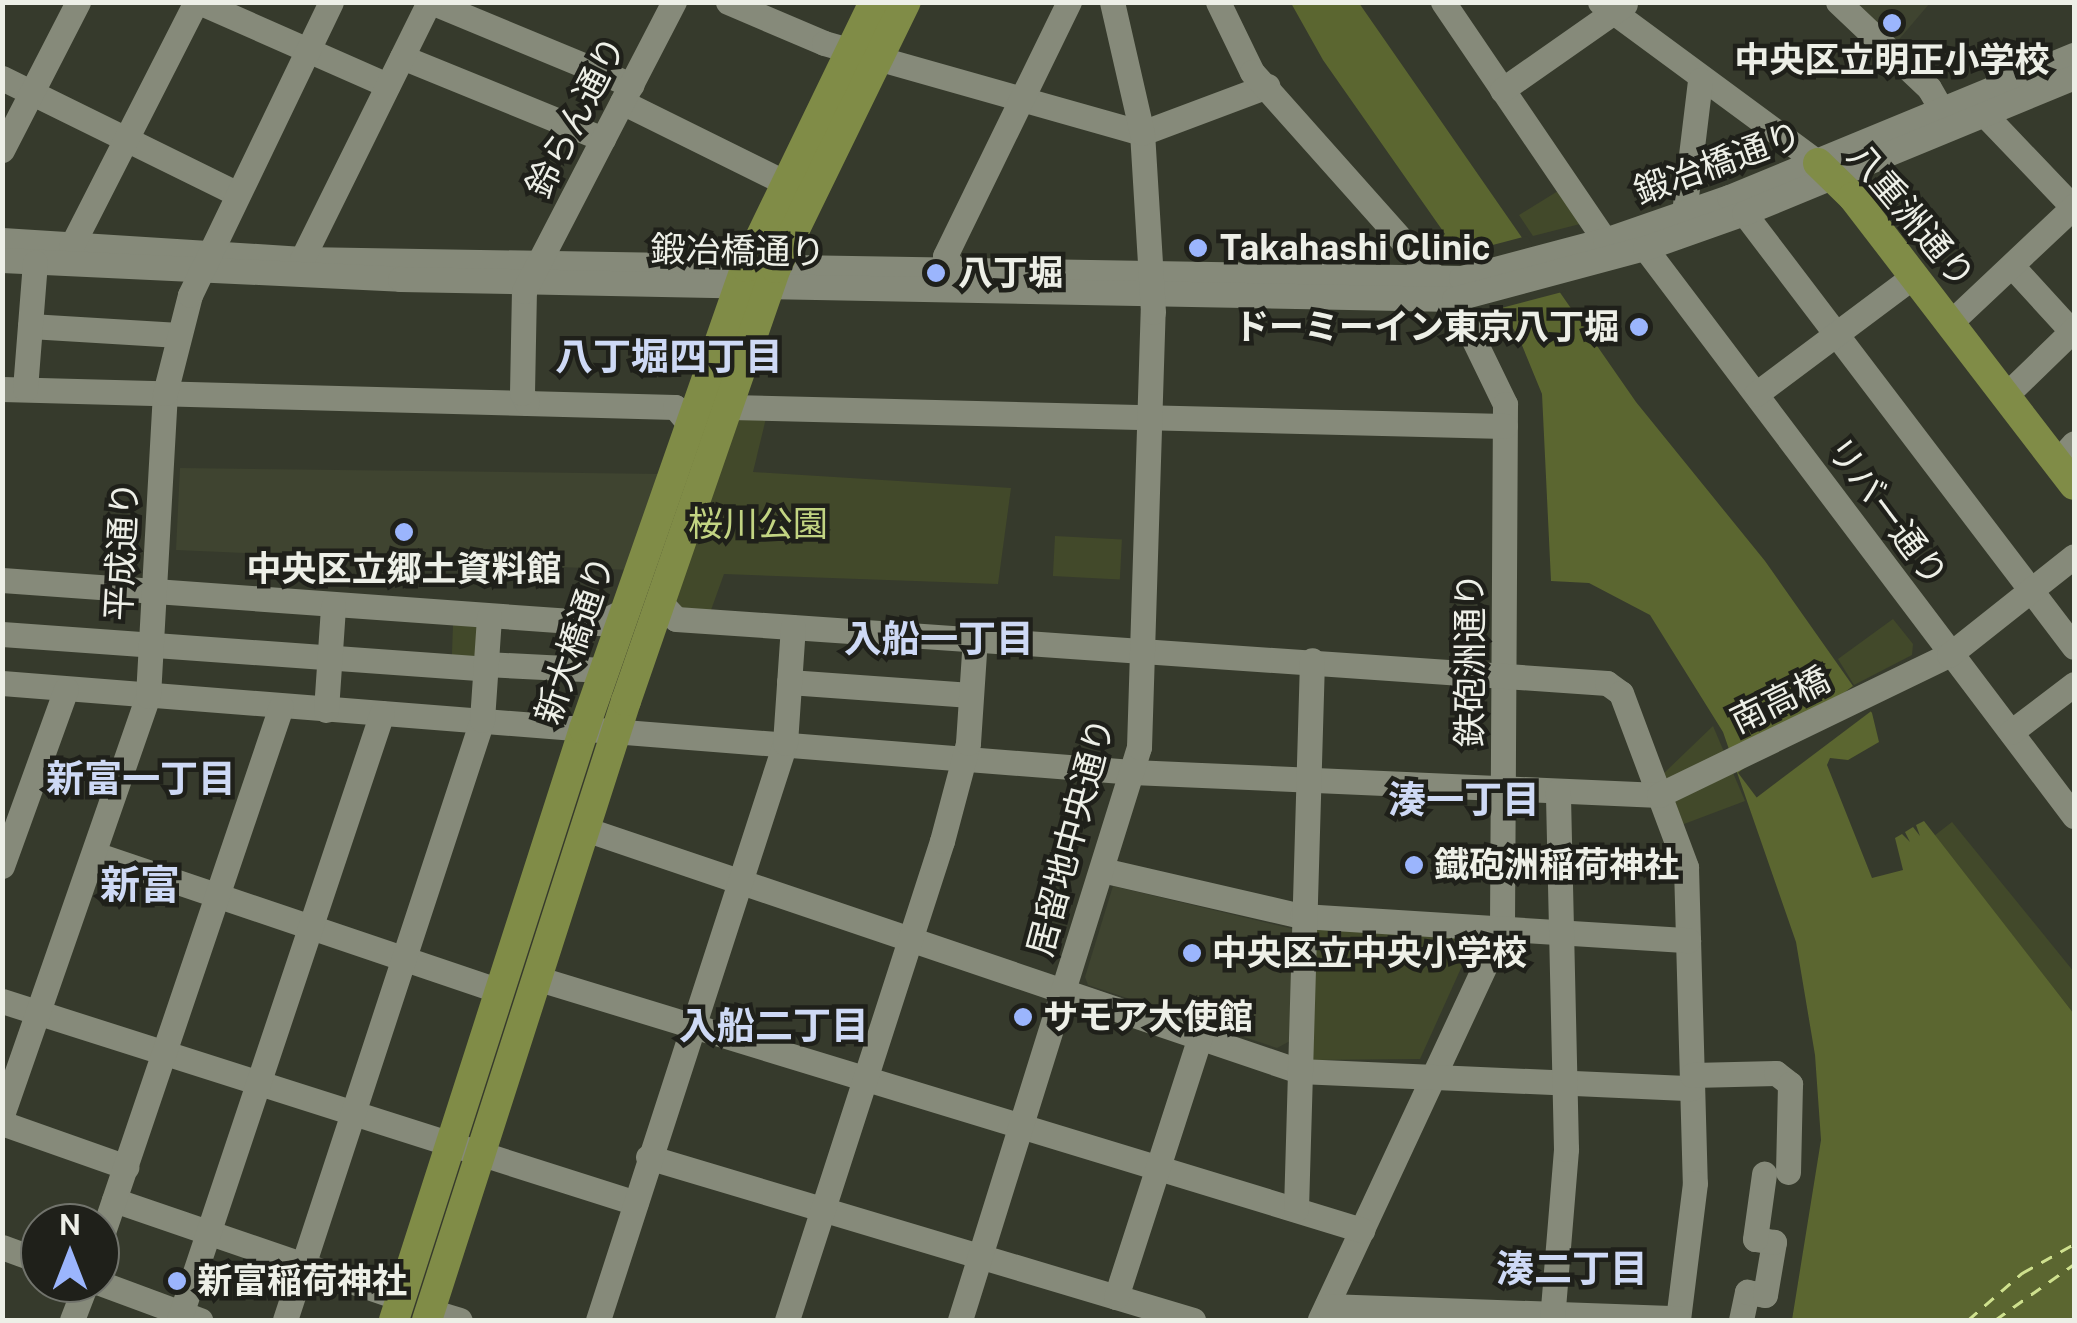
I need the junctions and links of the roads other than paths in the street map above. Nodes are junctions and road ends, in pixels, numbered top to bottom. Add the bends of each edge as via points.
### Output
1 (78, 2) edge
2 (197, 2) edge
3 (331, 2) edge
4 (430, 2) edge
5 (674, 2) edge
6 (728, 2) edge
7 (874, 2) edge
8 (906, 2) edge
9 (1069, 2) edge
10 (1112, 2) edge
11 (1218, 2) edge
12 (1443, 2) edge
13 (1838, 2) edge
14 (1614, 6) edge
15 (849, 50) junction
16 (306, 52) junction
17 (2074, 56) edge
18 (402, 57) junction
19 (879, 58) junction
20 (2074, 76) edge
21 (2, 78) edge
22 (1700, 80) junction
23 (387, 85) junction
24 (1267, 86) junction
25 (1502, 90) junction
26 (32, 94) junction
27 (627, 94) junction
28 (1022, 98) junction
29 (1943, 112) junction
30 (1985, 116) junction
31 (1142, 133) junction
32 (128, 139) junction
33 (603, 139) junction
34 (2, 150) edge
35 (1827, 170) junction
36 (784, 182) junction
37 (236, 194) junction
38 (2074, 207) edge
39 (1744, 212) junction
40 (1684, 214) junction
41 (2, 240) edge
42 (1605, 240) junction
43 (71, 247) junction
44 (1645, 248) junction
45 (302, 259) junction
46 (2, 260) edge
47 (35, 262) junction
48 (1554, 263) junction
49 (202, 264) junction
50 (2012, 266) junction
51 (956, 270) junction
52 (534, 273) junction
53 (1914, 276) junction
54 (757, 277) junction
55 (1150, 283) junction
56 (1456, 288) junction
57 (1951, 322) junction
58 (30, 326) junction
59 (2074, 332) edge
60 (1837, 334) junction
61 (179, 335) junction
62 (14, 389) edge
63 (165, 393) junction
64 (1756, 394) junction
65 (2007, 394) junction
66 (527, 403) junction
67 (730, 406) junction
68 (1151, 416) junction
69 (690, 425) junction
70 (1505, 426) junction
71 (2069, 463) edge
72 (2074, 556) edge
73 (2, 580) edge
74 (2033, 589) junction
75 (154, 594) junction
76 (660, 602) junction
77 (333, 606) junction
78 (624, 611) junction
79 (489, 616) junction
80 (793, 627) junction
81 (2, 634) edge
82 (975, 638) junction
83 (152, 646) junction
84 (2074, 647) edge
85 (1146, 649) junction
86 (1950, 655) junction
87 (330, 659) junction
88 (1312, 660) junction
89 (485, 666) junction
90 (604, 670) junction
91 (1506, 672) junction
92 (789, 682) junction
93 (2, 683) edge
94 (2074, 684) edge
95 (66, 689) junction
96 (971, 695) junction
97 (148, 696) junction
98 (281, 706) junction
99 (326, 710) junction
100 (382, 714) junction
101 (482, 720) junction
102 (584, 729) junction
103 (617, 731) junction
104 (2011, 732) junction
105 (785, 743) junction
106 (963, 759) junction
107 (1132, 772) junction
108 (1308, 779) junction
109 (1504, 789) junction
110 (1558, 792) junction
111 (1659, 795) junction
112 (2071, 804) edge
113 (585, 829) junction
114 (96, 854) junction
115 (2, 866) edge
116 (1102, 870) junction
117 (739, 882) junction
118 (218, 895) junction
119 (1302, 916) junction
120 (312, 926) junction
121 (1502, 929) junction
122 (1561, 932) junction
123 (910, 939) junction
124 (1688, 940) junction
125 (404, 960) junction
126 (536, 978) junction
127 (499, 991) junction
128 (1066, 992) junction
129 (2, 1001) edge
130 (39, 1014) junction
131 (693, 1022) junction
132 (1200, 1037) junction
133 (166, 1056) junction
134 (1299, 1071) junction
135 (867, 1078) junction
136 (1431, 1080) junction
137 (1692, 1082) junction
138 (1566, 1084) junction
139 (260, 1088) junction
140 (2, 1114) edge
141 (354, 1117) junction
142 (2, 1122) edge
143 (1022, 1127) junction
144 (466, 1150) junction
145 (648, 1158) junction
146 (126, 1167) junction
147 (1158, 1168) junction
148 (114, 1200) junction
149 (113, 1203) edge
150 (636, 1203) junction
151 (822, 1209) junction
152 (1296, 1209) junction
153 (1362, 1230) junction
154 (208, 1234) junction
155 (981, 1256) junction
156 (303, 1266) junction
157 (120, 1291) edge
158 (1128, 1307) edge
159 (397, 1309) edge
160 (1323, 1313) edge
161 (429, 1316) edge
162 (187, 1318) edge
163 (1552, 1318) edge
164 (1615, 1319) edge
165 (1678, 1319) edge
166 (285, 1320) edge
167 (460, 1320) edge
168 (598, 1320) edge
169 (787, 1320) edge
170 (960, 1320) edge
171 (1194, 1320) edge
172 (1741, 1320) edge

1 - 26 street
2 - 16 street
2 - 32 street
3 - 16 street, 平成通り
4 - 18 street
4 - 27 street
5 - 27 street, 鈴らん通り
6 - 15 street
7 - 15 main road, 新大橋通り
8 - 19 main road, 新大橋通り
9 - 28 street
10 - 31 street, 居留地中央通り
11 - 24 street, 鉄砲洲通り via 1252,72
12 - 25 street
13 - 29 street via 1929,88
14 - 22 street, 八重洲通り
14 - 25 street
15 - 19 street
15 - 36 main road, 新大橋通り
16 - 23 street
16 - 37 street, 平成通り
17 - 29 street, 鍛冶橋通り
18 - 23 street
18 - 33 street
19 - 28 street
19 - 54 main road, 新大橋通り
20 - 30 street, 鍛冶橋通り
21 - 26 street
22 - 35 street, 八重洲通り
22 - 40 street
23 - 45 street
24 - 31 street
24 - 56 street, 鉄砲洲通り
25 - 42 street
26 - 32 street
26 - 34 street
27 - 33 street, 鈴らん通り
27 - 36 street
28 - 31 street
28 - 51 street via 946,256
29 - 35 street, 鍛冶橋通り
30 - 35 street, 鍛冶橋通り
30 - 38 street
31 - 55 street, 居留地中央通り
32 - 37 street
32 - 43 street
33 - 52 street, 鈴らん通り
35 - 39 street, 鍛冶橋通り
35 - 40 street, 鍛冶橋通り
35 - 53 main road, 八重洲通り
36 - 54 main road, 新大橋通り
37 - 49 street, 平成通り
38 - 50 street
39 - 44 street, 鍛冶橋通り
39 - 60 street
40 - 42 street, 鍛冶橋通り
41 - 43 street, 鍛冶橋通り
42 - 48 street, 鍛冶橋通り
43 - 49 street, 鍛冶橋通り
44 - 48 street, 鍛冶橋通り
44 - 64 street, リバー通り
45 - 49 street, 鍛冶橋通り
45 - 52 street, 鍛冶橋通り
46 - 47 street, 鍛冶橋通り
47 - 49 street, 鍛冶橋通り
47 - 58 street
48 - 56 street, 鍛冶橋通り
49 - 52 street, 鍛冶橋通り
49 - 61 street, 平成通り
50 - 57 street
50 - 59 street
51 - 54 street, 鍛冶橋通り
51 - 55 street, 鍛冶橋通り
52 - 54 street, 鍛冶橋通り
52 - 66 street via 522,393
53 - 57 main road, 八重洲通り
53 - 60 street
54 - 55 street, 鍛冶橋通り
54 - 67 main road, 新大橋通り
54 - 69 main road, 新大橋通り
55 - 56 street, 鍛冶橋通り
55 - 68 street, 居留地中央通り
56 - 70 street, 鉄砲洲通り via 1504,394
57 - 65 main road, 八重洲通り
58 - 61 street
58 - 62 street
59 - 65 street
60 - 64 street
60 - 74 street
61 - 63 street, 平成通り
62 - 63 street
63 - 66 street
63 - 75 street, 平成通り
64 - 86 street, リバー通り
65 - 71 main road, 八重洲通り
66 - 69 street via 675,406
67 - 68 street
67 - 76 main road, 新大橋通り
68 - 70 street
68 - 85 street, 居留地中央通り
69 - 78 main road, 新大橋通り
70 - 91 street, 鉄砲洲通り
72 - 74 street, 南高橋
73 - 75 street
74 - 84 street
74 - 86 street, 南高橋
75 - 77 street
75 - 83 street, 平成通り
76 - 80 street via 676,619
76 - 103 main road, 新大橋通り
77 - 79 street
77 - 87 street
78 - 79 street via 598,623
78 - 90 main road, 新大橋通り
79 - 89 street
80 - 82 street
80 - 92 street
81 - 83 street
82 - 85 street
82 - 96 street
83 - 87 street
83 - 97 street, 平成通り
85 - 88 street
85 - 107 street, 居留地中央通り
86 - 104 street, リバー通り
86 - 111 street, 南高橋
87 - 89 street
87 - 99 street
88 - 91 street
88 - 108 street
89 - 90 street
89 - 101 street
90 - 102 main road, 新大橋通り
91 - 109 street, 鉄砲洲通り
91 - 111 street via 1607,683 1621,693
92 - 96 street
92 - 105 street
93 - 95 street
94 - 104 street
95 - 97 street
95 - 115 street
96 - 106 street
97 - 98 street
97 - 114 street, 平成通り
98 - 99 street
98 - 118 street
99 - 100 street
100 - 101 street
100 - 120 street
101 - 102 street
101 - 125 street
102 - 103 street
102 - 127 main road, 新大橋通り
103 - 105 street
103 - 113 main road, 新大橋通り
104 - 112 street, リバー通り
105 - 106 street
105 - 117 street
106 - 107 street
106 - 123 street
107 - 108 street
107 - 116 street, 居留地中央通り
108 - 109 street
108 - 119 street
109 - 110 street
109 - 121 street, 鉄砲洲通り
110 - 111 street
110 - 122 street
111 - 124 street via 1686,867
113 - 117 street
113 - 126 main road, 新大橋通り
114 - 118 street
114 - 130 street, 平成通り
116 - 119 street
116 - 128 street, 居留地中央通り
117 - 123 street
117 - 131 street
118 - 120 street
118 - 133 street
119 - 121 street
119 - 134 street
120 - 125 street
120 - 139 street
121 - 122 street
121 - 136 street, 鉄砲洲通り
122 - 124 street
122 - 138 street
123 - 128 street
123 - 135 street
124 - 137 street
125 - 127 street
125 - 141 street
126 - 131 street
126 - 144 main road, 新大橋通り
127 - 144 main road, 新大橋通り
128 - 132 street
128 - 143 street, 居留地中央通り
129 - 130 street
130 - 133 street
130 - 140 street, 平成通り
131 - 135 street
131 - 145 street
132 - 134 street
132 - 147 street
133 - 139 street
133 - 146 street
134 - 136 street
134 - 152 street
135 - 143 street
135 - 151 street
136 - 138 street
136 - 153 street, 鉄砲洲通り
137 - 138 street
137 - 165 street via 1695,1183
137 - 172 street via 1776,1073 1790,1084 1776,1173 1755,1239 1774,1242 1765,1294 1747,1292
138 - 163 street
139 - 141 street
139 - 154 street
141 - 144 street
141 - 156 street
142 - 146 street
143 - 147 street
143 - 155 street, 居留地中央通り
144 - 150 street
144 - 159 main road, 新大橋通り
144 - 161 main road, 新大橋通り
145 - 150 street
145 - 151 street
146 - 148 street
147 - 152 street
147 - 158 street
148 - 149 street
148 - 154 street
150 - 168 street
151 - 155 street
151 - 169 street
152 - 153 street
153 - 160 street, 鉄砲洲通り
154 - 156 street
154 - 162 street
155 - 158 street
155 - 170 street, 居留地中央通り
156 - 159 street
156 - 166 street
157 - 162 street
158 - 171 street
160 - 163 street
161 - 167 street
163 - 164 street
164 - 165 street

